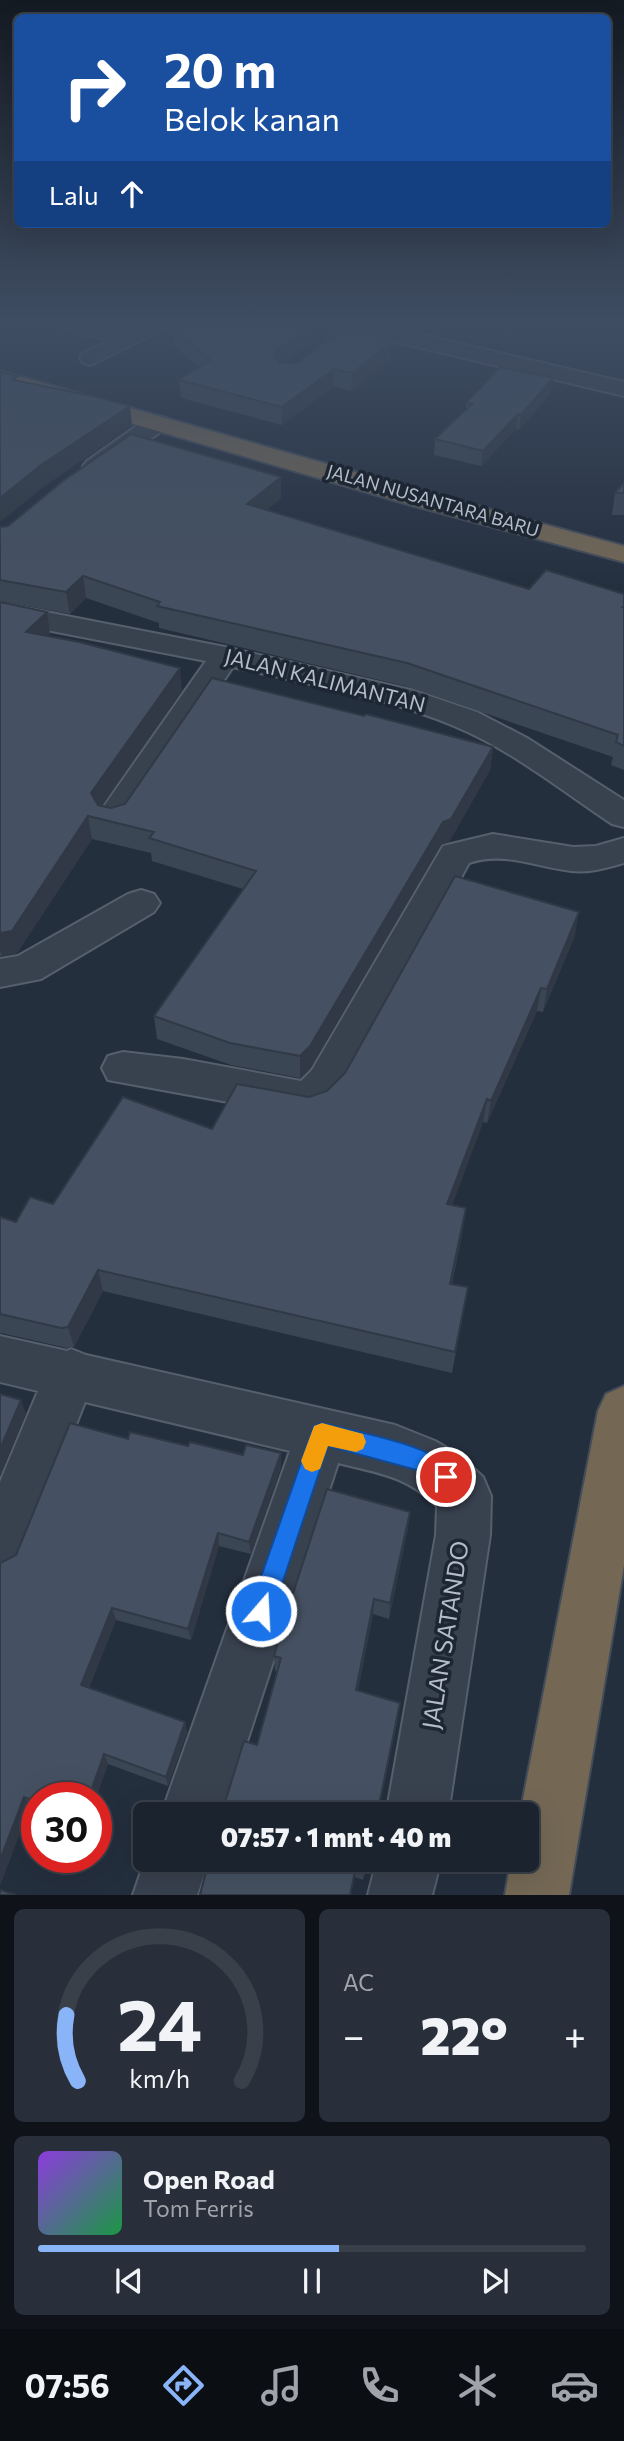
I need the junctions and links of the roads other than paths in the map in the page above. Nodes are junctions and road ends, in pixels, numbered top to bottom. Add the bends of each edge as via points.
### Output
1 (120, 412) edge
2 (191, 412) edge
3 (157, 423) junction
4 (78, 478) edge
5 (481, 492) junction
6 (461, 510) junction
7 (624, 532) edge
8 (624, 554) edge
9 (0, 612) edge
10 (225, 656) junction
11 (114, 817) edge
12 (624, 817) edge
13 (624, 850) edge
14 (141, 903) dead end
15 (0, 973) edge
16 (123, 1068) dead end
17 (0, 1359) edge
18 (71, 1373) junction
19 (624, 1411) edge
20 (322, 1434) junction
21 (0, 1548) edge
22 (196, 1802) edge
23 (419, 1802) edge
24 (173, 1872) edge
25 (406, 1872) edge
26 (165, 1895) edge
27 (400, 1895) edge
28 (537, 1895) edge

1 - 3 highway, JALAN NUSANTARA BARU
2 - 5 highway, JALAN NUSANTARA BARU
3 - 4 street
3 - 6 highway, JALAN NUSANTARA BARU
5 - 6 highway
5 - 7 highway, JALAN NUSANTARA BARU
6 - 8 highway, JALAN NUSANTARA BARU
9 - 10 street, JALAN KALIMANTAN
10 - 11 street
10 - 12 street, JALAN KALIMANTAN via 404,698 466,719 515,745
13 - 16 street via 594,859 565,858 505,845 476,846 456,855 327,1082 310,1100
14 - 15 street via 27,969
17 - 18 street
18 - 20 street
18 - 21 street
19 - 28 highway
20 - 22 street
20 - 23 street, JALAN SATANDO via 426,1462 464,1496 463,1535
24 - 26 street
25 - 27 street

